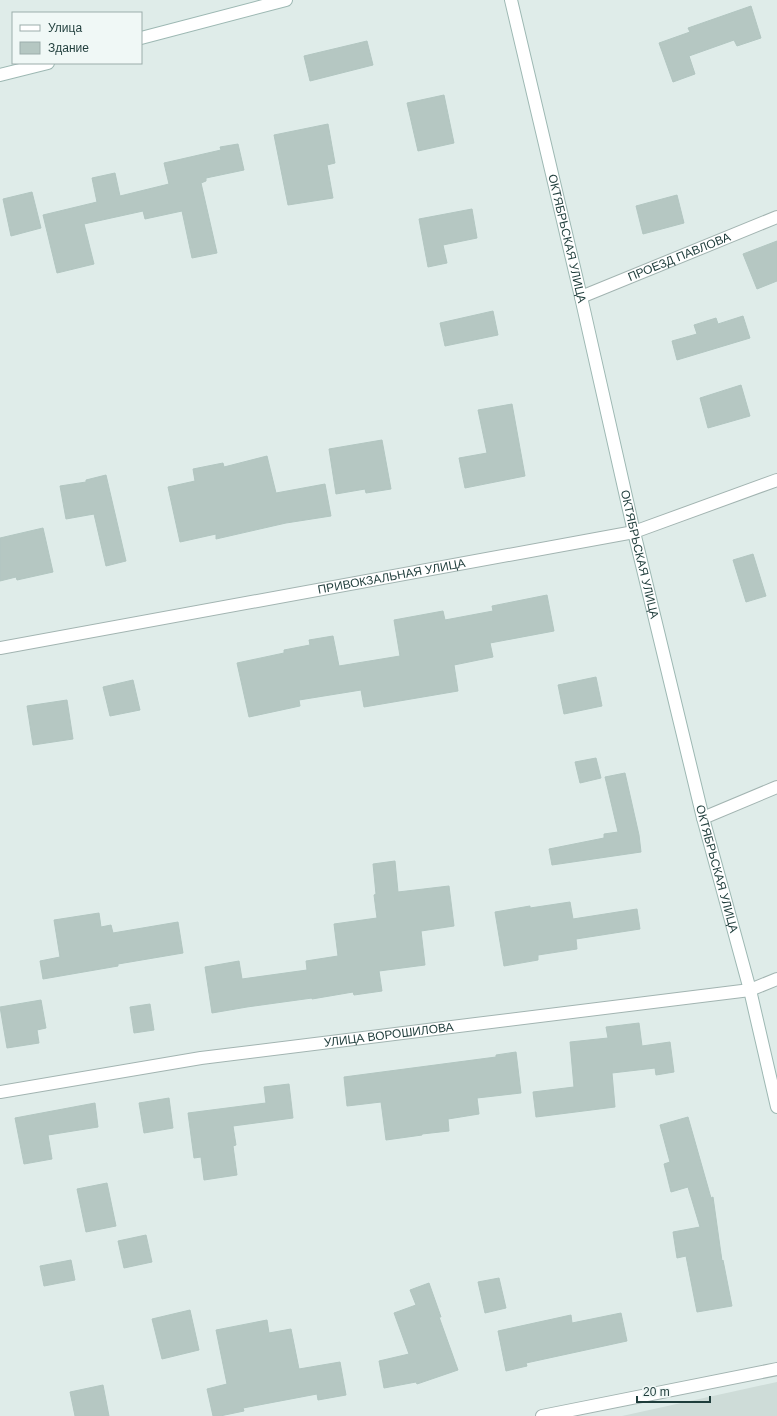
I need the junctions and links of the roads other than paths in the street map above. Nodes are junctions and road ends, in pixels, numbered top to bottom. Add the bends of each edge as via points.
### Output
1 (286, 0) edge
2 (511, 0) edge
3 (142, 38) edge
4 (44, 64) edge
5 (0, 76) edge
6 (777, 217) edge
7 (581, 297) junction
8 (777, 480) edge
9 (634, 532) junction
10 (0, 648) edge
11 (777, 787) edge
12 (703, 818) junction
13 (777, 979) edge
14 (750, 990) junction
15 (0, 1092) edge
16 (777, 1106) edge
17 (777, 1369) edge
18 (542, 1416) edge

1 - 3 street
2 - 7 street, ОКТЯБРЬСКАЯ УЛИЦА
4 - 5 street
6 - 7 street, ПРОЕЗД ПАВЛОВА
7 - 9 street, ОКТЯБРЬСКАЯ УЛИЦА
8 - 9 street, ПРИВОКЗАЛЬНАЯ УЛИЦА
9 - 10 street, ПРИВОКЗАЛЬНАЯ УЛИЦА
9 - 12 street, ОКТЯБРЬСКАЯ УЛИЦА
11 - 12 street
12 - 14 street, ОКТЯБРЬСКАЯ УЛИЦА
13 - 14 street, УЛИЦА ВОРОШИЛОВА
14 - 15 street, УЛИЦА ВОРОШИЛОВА via 201,1058
14 - 16 street, ОКТЯБРЬСКАЯ УЛИЦА
17 - 18 street

